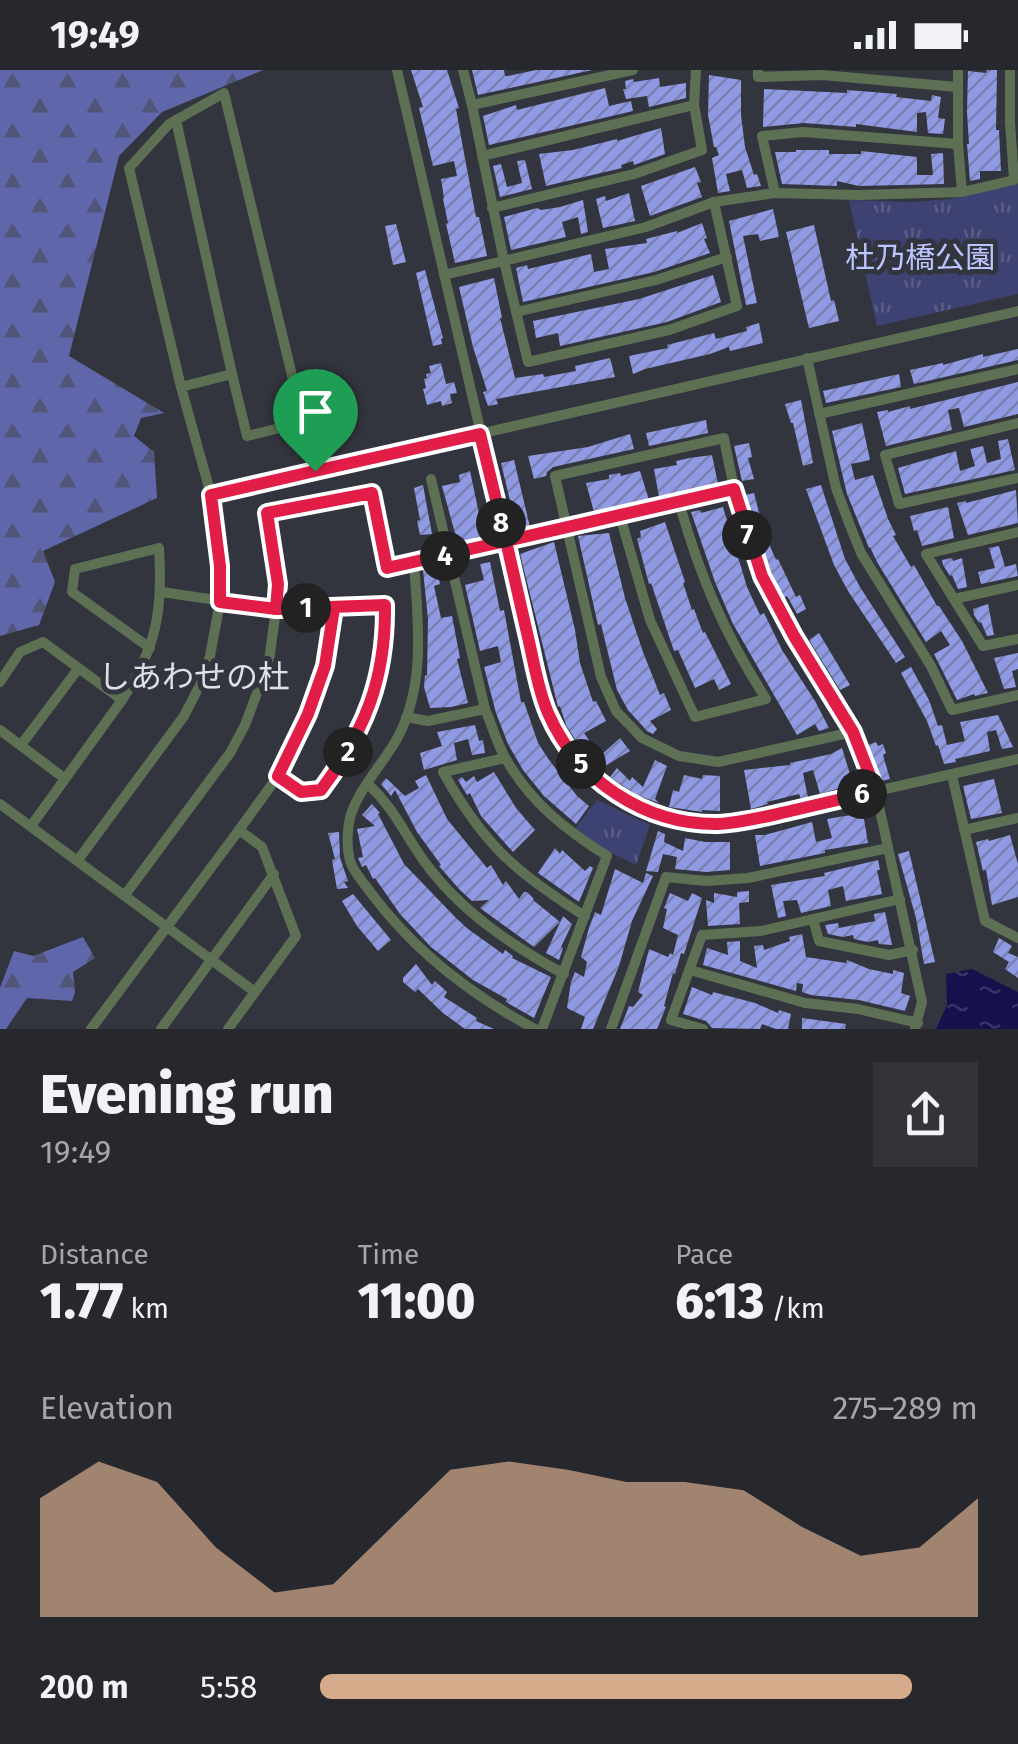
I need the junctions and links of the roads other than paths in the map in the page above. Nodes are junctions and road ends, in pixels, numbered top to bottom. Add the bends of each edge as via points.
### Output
1 (397, 70) edge
2 (463, 70) edge
3 (634, 70) edge
4 (696, 70) edge
5 (758, 70) edge
6 (958, 70) edge
7 (1010, 70) edge
8 (957, 86) junction
9 (472, 104) junction
10 (694, 106) junction
11 (176, 120) junction
12 (958, 144) junction
13 (482, 156) junction
14 (962, 192) junction
15 (775, 193) junction
16 (714, 202) junction
17 (492, 208) junction
18 (727, 256) junction
19 (504, 261) junction
20 (444, 274) junction
21 (1018, 310) edge
22 (516, 312) junction
23 (807, 358) junction
24 (1018, 369) edge
25 (232, 374) junction
26 (181, 387) junction
27 (819, 414) junction
28 (304, 422) junction
29 (1018, 423) edge
30 (480, 434) junction
31 (315, 471) junction
32 (1018, 478) edge
33 (431, 479) dead end
34 (734, 489) junction
35 (211, 495) junction
36 (678, 502) junction
37 (620, 516) junction
38 (567, 528) junction
39 (1018, 532) edge
40 (506, 541) junction
41 (449, 555) junction
42 (414, 563) junction
43 (1018, 585) edge
44 (162, 592) junction
45 (954, 599) junction
46 (220, 602) junction
47 (334, 608) junction
48 (276, 609) junction
49 (1018, 638) edge
50 (150, 648) junction
51 (78, 669) junction
52 (0, 682) edge
53 (1018, 695) edge
54 (122, 700) junction
55 (485, 709) junction
56 (406, 717) junction
57 (0, 730) edge
58 (853, 732) junction
59 (20, 745) junction
60 (505, 758) junction
61 (1018, 759) edge
62 (952, 775) junction
63 (278, 776) junction
64 (64, 778) junction
65 (368, 784) junction
66 (876, 791) junction
67 (0, 804) edge
68 (1018, 818) edge
69 (31, 826) junction
70 (239, 830) junction
71 (964, 830) junction
72 (888, 848) junction
73 (78, 860) junction
74 (274, 874) junction
75 (125, 895) junction
76 (900, 899) junction
77 (585, 916) junction
78 (814, 919) junction
79 (167, 926) junction
80 (1018, 938) edge
81 (912, 950) junction
82 (210, 960) junction
83 (690, 970) junction
84 (564, 974) junction
85 (255, 992) junction
86 (916, 1026) edge
87 (91, 1029) edge
88 (160, 1029) edge
89 (228, 1029) edge
90 (539, 1029) edge
91 (611, 1029) edge
92 (702, 1029) edge

1 - 20 street
2 - 9 street
3 - 9 street
4 - 10 street
5 - 8 street via 758,77
6 - 8 street
7 - 14 street via 1014,180
8 - 12 street
9 - 13 street
10 - 13 street
10 - 17 street via 702,150 634,174
11 - 25 street
11 - 26 street via 129,168
11 - 28 street via 224,93
12 - 14 street
12 - 15 street via 803,132 762,136
13 - 17 street
14 - 15 street
15 - 16 street
16 - 18 street
16 - 19 street via 646,227
17 - 19 street
18 - 22 street
18 - 22 street via 736,306 669,330 528,362
19 - 20 street
19 - 22 street
20 - 30 street
21 - 23 street
23 - 27 street
23 - 30 street
24 - 27 street
25 - 26 street
25 - 28 street via 248,436
26 - 35 street
27 - 53 street via 836,488 861,553 952,710
28 - 31 street
29 - 32 street via 885,455 899,504
30 - 31 street
30 - 40 street
31 - 35 street
33 - 41 street
34 - 36 street
34 - 38 street via 724,438 554,476
34 - 58 street via 778,608
35 - 46 street
36 - 37 street
36 - 37 street via 722,624 766,698 695,717 650,620
37 - 38 street
38 - 40 street
38 - 58 street via 604,687 642,738 679,756 718,762
39 - 45 street via 926,554
40 - 41 street
40 - 66 street via 546,711 574,756 612,792 659,815 720,824
41 - 42 street
41 - 55 street
42 - 48 street via 387,568 372,493 267,513
42 - 56 street via 419,634
43 - 45 street
44 - 46 street
44 - 50 street
44 - 50 street via 160,548 75,570 72,592
45 - 49 street via 982,646
46 - 48 street
46 - 73 street via 210,656 188,709
47 - 48 street
47 - 63 street via 325,666
47 - 63 street via 385,605 377,688 360,732 321,790 301,792
48 - 75 street via 269,661 245,725
50 - 54 street
51 - 52 street via 43,642 20,652
51 - 54 street
51 - 59 street
54 - 64 street
55 - 56 street via 428,722
55 - 60 street
56 - 65 street
57 - 59 street
58 - 66 street
59 - 64 street
60 - 77 street via 528,794 606,856
60 - 77 street via 443,772 508,862
61 - 62 street
62 - 66 street
62 - 71 street
63 - 70 street
64 - 69 street
65 - 84 street via 466,908
65 - 90 street via 349,820 355,871 439,966
66 - 72 street
67 - 69 street
68 - 71 street
69 - 73 street
70 - 74 street via 262,847
70 - 79 street
71 - 80 street via 985,920
72 - 76 street
72 - 91 street via 748,878 666,877
73 - 75 street
74 - 82 street
74 - 85 street via 296,936
75 - 79 street
76 - 78 street
76 - 81 street
77 - 84 street
78 - 81 street via 819,941 889,955
78 - 83 street via 702,935
79 - 82 street
79 - 87 street
81 - 86 street via 922,1002
82 - 85 street
82 - 88 street
83 - 86 street
83 - 92 street via 671,1020
84 - 90 street
85 - 89 street

